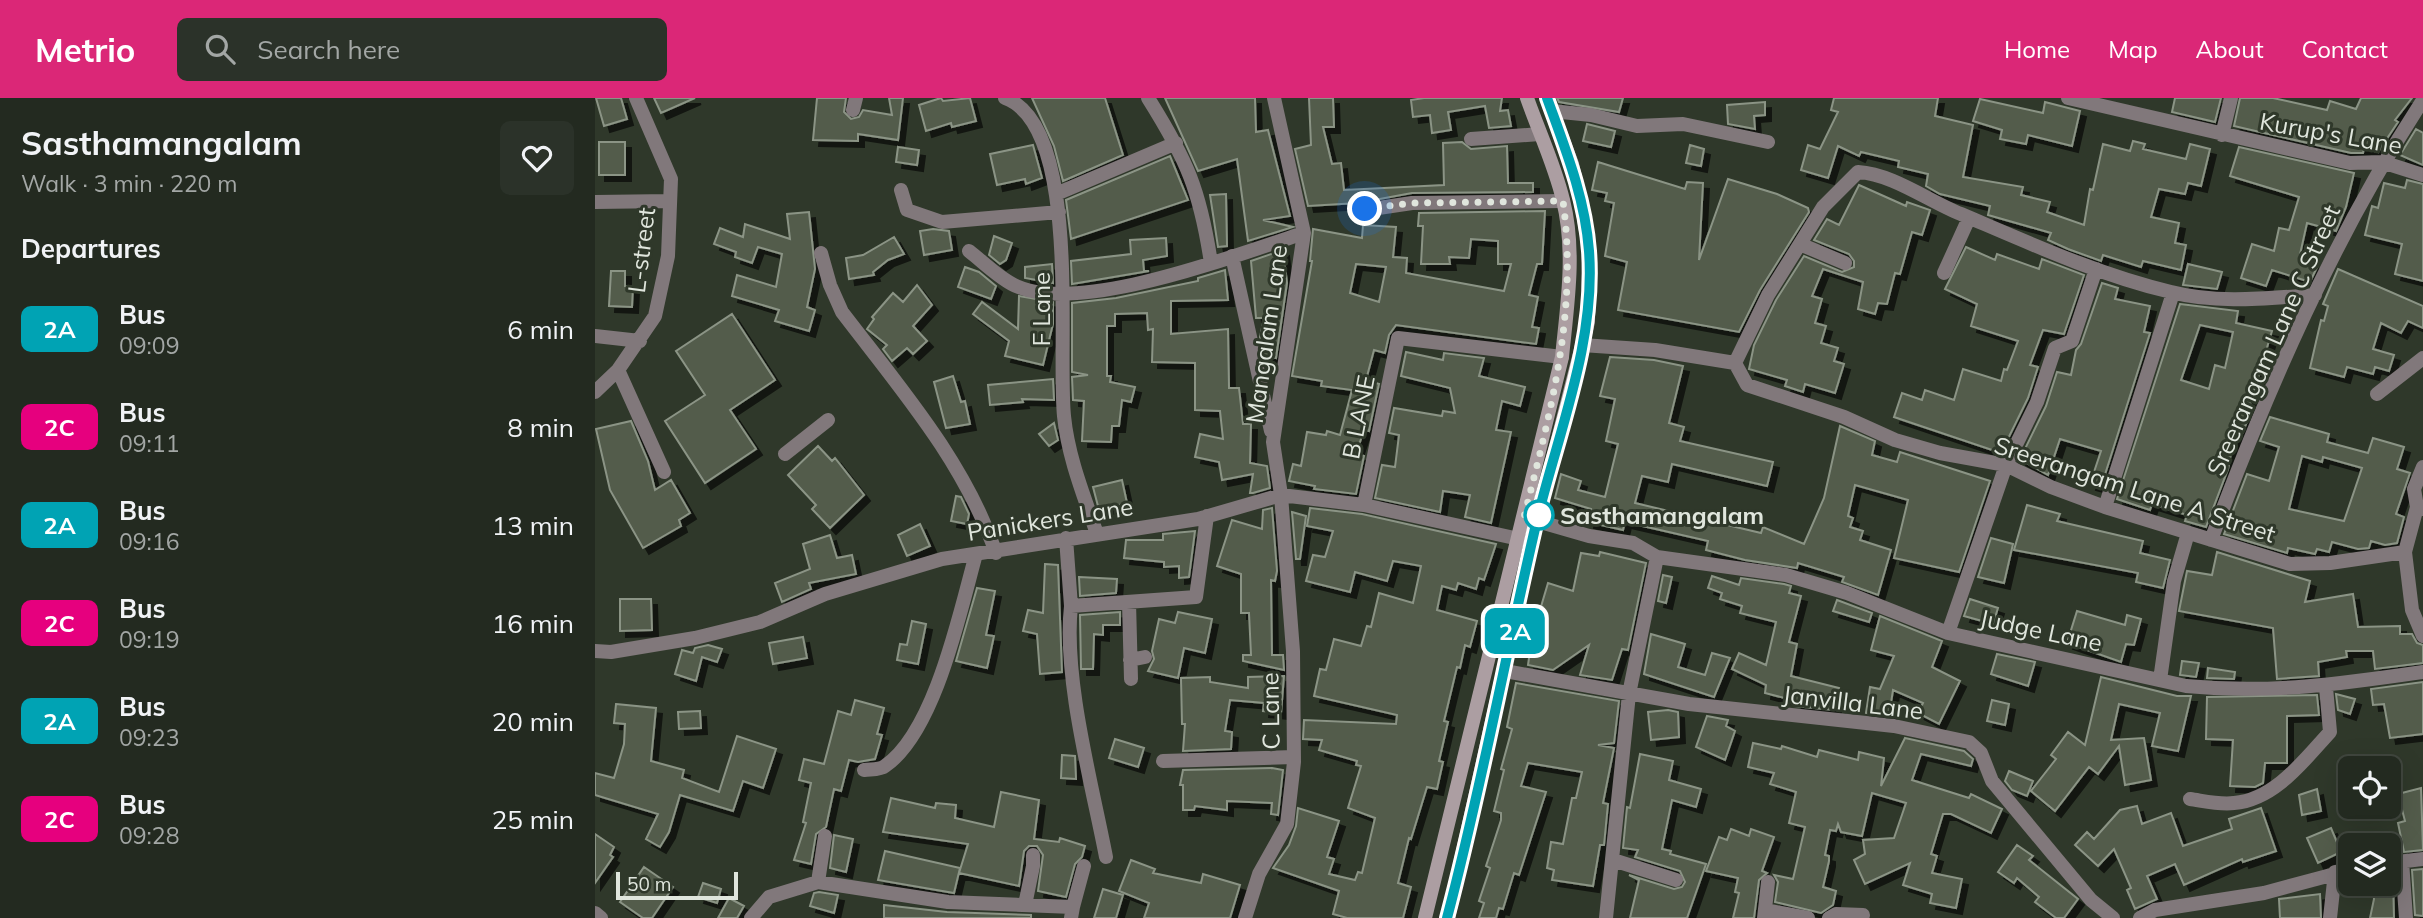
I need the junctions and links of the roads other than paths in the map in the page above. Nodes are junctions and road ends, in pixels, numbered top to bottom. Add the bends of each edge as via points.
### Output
1 (636, 98) edge
2 (1005, 98) edge
3 (1147, 98) edge
4 (1273, 98) edge
5 (1527, 98) edge
6 (2068, 98) edge
7 (2231, 98) edge
8 (2423, 100) edge
9 (1550, 105) edge
10 (1540, 134) junction
11 (2222, 135) junction
12 (1471, 139) dead end
13 (1768, 142) dead end
14 (1176, 143) junction
15 (2382, 162) junction
16 (2423, 175) edge
17 (901, 190) dead end
18 (1056, 194) junction
19 (670, 201) junction
20 (1563, 201) junction
21 (595, 202) edge
22 (1365, 209) dead end
23 (1059, 212) junction
24 (1969, 218) junction
25 (1304, 233) junction
26 (1801, 245) junction
27 (969, 251) dead end
28 (821, 253) dead end
29 (1232, 256) junction
30 (1845, 262) dead end
31 (1211, 263) junction
32 (2096, 269) junction
33 (1944, 273) dead end
34 (2173, 293) junction
35 (1062, 294) junction
36 (2315, 295) junction
37 (595, 336) edge
38 (640, 341) junction
39 (1582, 345) junction
40 (1562, 357) junction
41 (2423, 358) edge
42 (1735, 363) junction
43 (618, 370) junction
44 (595, 392) edge
45 (2377, 394) dead end
46 (828, 420) dead end
47 (1273, 442) junction
48 (785, 454) dead end
49 (2005, 465) junction
50 (2423, 467) edge
51 (664, 472) dead end
52 (1281, 495) junction
53 (1364, 505) junction
54 (2105, 507) junction
55 (2420, 508) edge
56 (1207, 516) junction
57 (1537, 521) junction
58 (2188, 533) junction
59 (1097, 534) junction
60 (1066, 538) junction
61 (1519, 539) junction
62 (2211, 540) junction
63 (996, 552) junction
64 (2405, 552) junction
65 (977, 554) junction
66 (1657, 557) junction
67 (1129, 602) junction
68 (1071, 606) junction
69 (1948, 633) junction
70 (2423, 636) edge
71 (595, 651) edge
72 (1145, 657) dead end
73 (1130, 660) junction
74 (1504, 671) junction
75 (2423, 673) edge
76 (1131, 679) dead end
77 (2160, 680) junction
78 (2326, 687) junction
79 (1629, 694) junction
80 (1294, 757) junction
81 (1164, 761) dead end
82 (864, 770) dead end
83 (2190, 799) dead end
84 (825, 836) dead end
85 (1033, 855) dead end
86 (1107, 857) dead end
87 (2423, 859) edge
88 (1613, 860) junction
89 (2401, 861) edge
90 (1084, 866) dead end
91 (2338, 872) edge
92 (2335, 873) junction
93 (1676, 880) dead end
94 (818, 882) junction
95 (1768, 882) dead end
96 (2401, 893) edge
97 (1025, 905) junction
98 (595, 913) edge
99 (1072, 913) edge
100 (1765, 914) edge
101 (1863, 915) dead end
102 (601, 918) edge
103 (751, 918) edge
104 (1245, 918) edge
105 (1425, 918) edge
106 (1448, 918) edge
107 (1606, 918) edge
108 (1808, 918) edge
109 (1829, 918) edge
110 (2113, 918) edge
111 (2140, 918) edge
112 (2330, 918) edge
113 (2406, 918) edge

1 - 19 street, L-street via 671,179
2 - 18 street, F Lane via 1023,107 1039,132
3 - 14 street
4 - 25 street, Mangalam Lane
5 - 10 main road
6 - 11 street, Kurup's Lane
7 - 11 street
8 - 15 street, Sreerangam Lane C Street
9 - 13 street via 1637,126 1683,124
9 - 39 main road via 1572,164 1589,250 1588,323
10 - 12 street
10 - 20 main road
11 - 15 street, Kurup's Lane via 2350,163
14 - 18 street
14 - 31 street via 1204,212
15 - 16 street, Kurup's Lane
15 - 36 street, Sreerangam Lane C Street
17 - 23 street via 907,210 942,222
18 - 23 street, F Lane
19 - 21 street
19 - 38 street, L-street via 669,256 655,316
20 - 22 street via 1412,203
20 - 40 main road via 1570,284
23 - 35 street, F Lane via 1064,247
24 - 26 street via 1882,177 1858,172 1823,207
24 - 32 street
24 - 33 street
25 - 29 street
25 - 47 street, Mangalam Lane
26 - 30 street
26 - 42 street via 1768,295
27 - 35 street via 1012,284
28 - 63 street via 842,312 960,470
29 - 31 street
29 - 47 street
31 - 35 street via 1164,278
32 - 34 street
32 - 49 street via 2072,341 2055,348 2037,402
34 - 36 street via 2254,298
34 - 54 street, Sreerangam Lane A Street
35 - 59 street, F Lane via 1066,436
36 - 62 street, Sreerangam Lane C Street via 2246,446
37 - 38 street
38 - 43 street, L-street
39 - 42 street via 1655,350
39 - 57 main road
40 - 53 street, B LANE via 1398,338
40 - 61 main road
41 - 45 street
42 - 49 street, Sreerangam Lane A Street via 1747,385 1844,417 1895,440
43 - 44 street, L-street
43 - 51 street
46 - 48 street
47 - 52 street, Mangalam Lane
49 - 54 street, Sreerangam Lane A Street
49 - 69 street
50 - 55 street via 2414,489
52 - 53 street, Panickers Lane
52 - 56 street, Panickers Lane
52 - 80 street, C Lane via 1293,651
53 - 61 street, Panickers Lane
54 - 58 street, Sreerangam Lane A Street
55 - 64 street
56 - 59 street, Panickers Lane
56 - 67 street via 1196,597
57 - 66 street, Judge Lane via 1633,543
57 - 74 main road
58 - 62 street, Sreerangam Lane A Street
58 - 77 street via 2174,581
59 - 60 street, Panickers Lane
60 - 63 street, Panickers Lane
60 - 68 street
61 - 105 main road
62 - 64 street, Sreerangam Lane A Street via 2290,564 2330,564
63 - 65 street, Panickers Lane
64 - 70 street via 2412,610
65 - 71 street, Panickers Lane via 942,559 825,594 747,625 695,638
65 - 82 street via 942,672 919,724 901,752 883,768
66 - 69 street, Judge Lane via 1786,575 1847,593
66 - 79 street
67 - 68 street
67 - 73 street
68 - 86 street via 1080,726
69 - 77 street, Judge Lane
72 - 73 street
73 - 76 street
74 - 79 street, Janvilla Lane
74 - 106 main road
75 - 78 street, Judge Lane
77 - 78 street, Judge Lane via 2224,690
78 - 83 street via 2330,732 2294,771 2264,795 2235,803
79 - 88 street
79 - 110 street, Janvilla Lane via 1747,712 1893,726 1969,742 1981,753 1992,781 2091,900
80 - 81 street
80 - 104 street, C Lane via 1287,824 1259,874
84 - 94 street
85 - 97 street
87 - 89 street
88 - 93 street
88 - 107 street
90 - 99 street
91 - 92 street
92 - 111 street via 2264,894 2155,910
92 - 112 street
94 - 97 street via 948,902
94 - 103 street via 769,897
95 - 100 street
96 - 113 street
97 - 99 street
98 - 102 street
100 - 108 street
101 - 109 street

